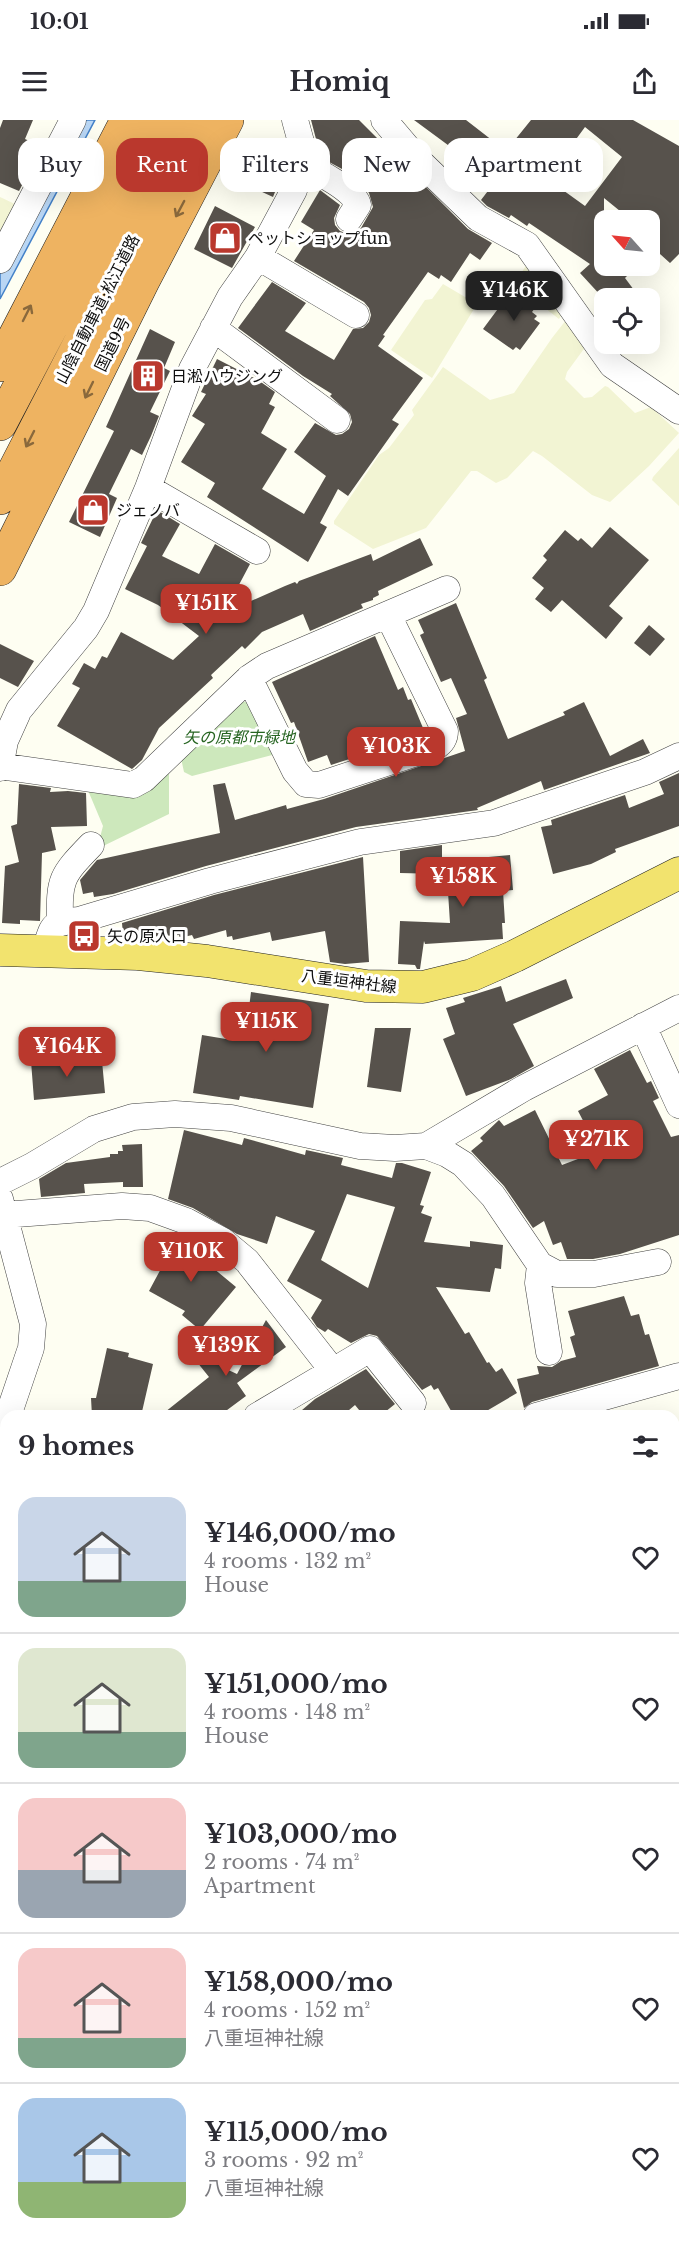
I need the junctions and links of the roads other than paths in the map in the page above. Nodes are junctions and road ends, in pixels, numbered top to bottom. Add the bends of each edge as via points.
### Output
1 (73, 120) edge
2 (127, 120) edge
3 (160, 120) edge
4 (195, 120) edge
5 (227, 120) edge
6 (295, 120) edge
7 (384, 120) edge
8 (300, 138) edge
9 (330, 180) edge
10 (291, 192) edge
11 (349, 219) dead end
12 (258, 257) junction
13 (0, 261) edge
14 (100, 268) junction
15 (356, 315) dead end
16 (213, 327) junction
17 (0, 365) edge
18 (679, 411) edge
19 (337, 420) dead end
20 (0, 424) edge
21 (148, 488) junction
22 (0, 498) edge
23 (257, 551) dead end
24 (0, 569) edge
25 (447, 589) dead end
26 (388, 615) junction
27 (249, 678) junction
28 (679, 756) edge
29 (0, 767) edge
30 (90, 845) dead end
31 (679, 873) edge
32 (60, 922) junction
33 (0, 950) edge
34 (37, 951) junction
35 (0, 956) edge
36 (679, 1008) edge
37 (643, 1026) junction
38 (679, 1105) edge
39 (426, 1146) junction
40 (0, 1182) edge
41 (2, 1207) edge
42 (658, 1262) dead end
43 (540, 1265) junction
44 (549, 1352) dead end
45 (333, 1371) junction
46 (679, 1376) edge
47 (413, 1403) dead end
48 (10, 1410) edge
49 (267, 1410) edge
50 (557, 1410) edge

1 - 13 street
17 -> 2 highway
3 - 14 highway, 山陰自動車道;松江道路
4 - 14 highway, 山陰自動車道;松江道路
5 -> 24 highway, 国道9号 via 142,281
6 - 8 street
7 - 18 street via 417,159 478,218 527,245 612,365
9 - 11 street via 355,196 358,205
10 - 12 street
12 - 15 street
12 - 16 street
14 - 20 highway, 山陰自動車道;松江道路
14 -> 22 highway, 山陰自動車道;松江道路
16 - 19 street
16 - 21 street via 192,369
21 - 23 street
21 - 29 street via 87,628 19,710 5,741
25 - 26 street
26 - 27 street via 267,666
26 - 27 street via 445,731 435,747 319,785 306,784 295,771
27 - 29 street via 144,779 133,784
28 - 32 street via 645,772 494,823 360,842
30 - 32 street via 63,878 59,892
31 - 34 main road, 八重垣神社線 via 515,956 472,975 423,987 366,986 138,954
32 - 34 street
33 - 34 main road, 八重垣神社線
34 - 35 main road, 八重垣神社線
36 - 37 street
37 - 38 street
37 - 39 street via 524,1088
39 - 40 street via 360,1146 231,1118 154,1115 133,1117 94,1130
39 - 43 street via 464,1164 493,1196
41 - 45 street via 150,1208 186,1221 223,1241 247,1261
41 - 48 street via 33,1324 31,1348
42 - 43 street via 594,1274 557,1274
43 - 44 street via 538,1283
45 - 47 street via 370,1349
45 - 49 street
46 - 50 street

